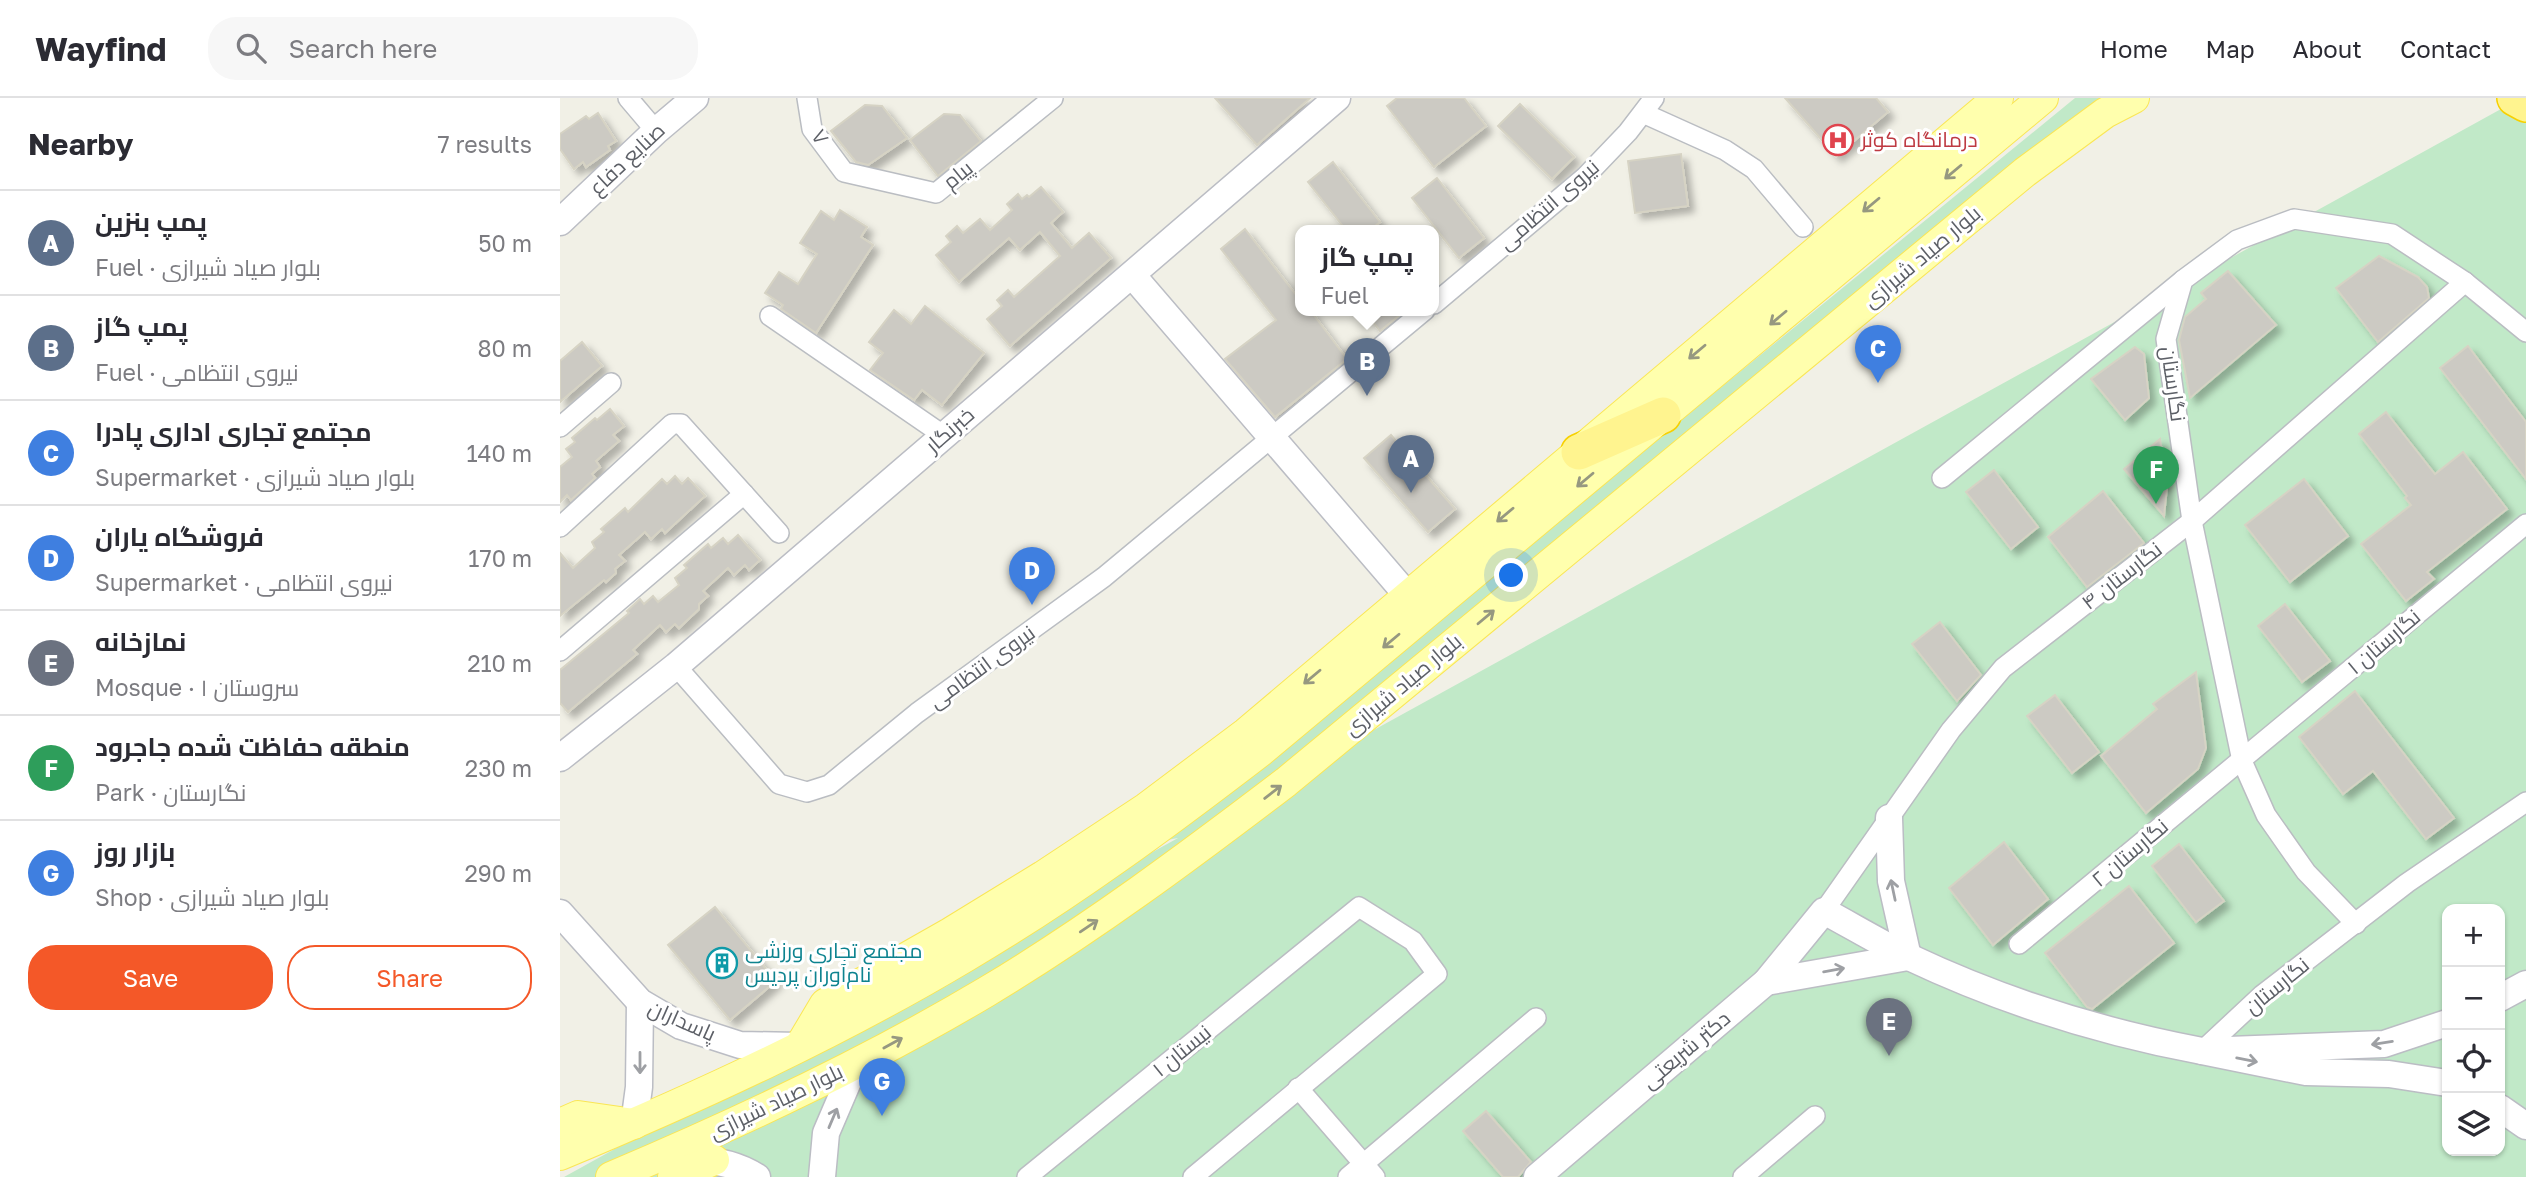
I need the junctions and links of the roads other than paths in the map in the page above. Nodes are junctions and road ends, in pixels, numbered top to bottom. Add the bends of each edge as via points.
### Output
1 (628, 98) edge
2 (695, 98) edge
3 (807, 98) edge
4 (1053, 98) edge
5 (1337, 98) edge
6 (1998, 98) edge
7 (2043, 98) edge
8 (2134, 98) edge
9 (2515, 98) edge
10 (2526, 104) edge
11 (1649, 105) edge
12 (656, 131) junction
13 (844, 172) joint
14 (560, 222) edge
15 (1803, 227) dead end
16 (1133, 276) junction
17 (2183, 280) junction
18 (2465, 282) junction
19 (1439, 298) edge
20 (769, 316) dead end
21 (1418, 316) edge
22 (2526, 332) edge
23 (611, 383) dead end
24 (1662, 415) junction
25 (560, 427) edge
26 (943, 435) junction
27 (1272, 438) junction
28 (1579, 452) junction
29 (1942, 478) dead end
30 (744, 494) junction
31 (2192, 521) junction
32 (2526, 524) edge
33 (560, 527) edge
34 (779, 533) dead end
35 (1408, 596) junction
36 (560, 651) edge
37 (676, 666) junction
38 (560, 758) edge
39 (2242, 761) junction
40 (2526, 802) edge
41 (1889, 818) junction
42 (1824, 911) junction
43 (560, 913) edge
44 (2356, 924) junction
45 (2019, 944) dead end
46 (1908, 957) junction
47 (1766, 982) junction
48 (2526, 984) edge
49 (2505, 995) edge
50 (640, 1002) junction
51 (1536, 1018) dead end
52 (2442, 1025) edge
53 (800, 1046) junction
54 (2202, 1051) junction
55 (856, 1063) junction
56 (2442, 1082) edge
57 (1298, 1088) junction
58 (2505, 1111) edge
59 (1815, 1116) dead end
60 (560, 1124) edge
61 (634, 1124) junction
62 (2526, 1126) edge
63 (560, 1155) edge
64 (714, 1160) joint
65 (662, 1169) edge
66 (1369, 1171) edge
67 (1551, 1174) edge
68 (611, 1177) edge
69 (757, 1177) edge
70 (822, 1177) edge
71 (1027, 1177) edge
72 (1193, 1177) edge
73 (1348, 1177) edge
74 (1743, 1177) edge

1 - 12 street
2 - 12 street, صنایع دفاع
3 - 13 street, ۷ via 812,129
4 - 13 street, پیام via 936,193
5 - 16 street, خبرنگار
6 -> 28 main road
7 -> 24 main road, بلوار صیاد شیرازی
55 -> 8 main road, بلوار صیاد شیرازی via 985,992 1185,860 1286,782 2025,172 2105,113
9 - 10 highway
11 - 15 street via 1755,169
11 - 19 street, نیروی انتظامی via 1585,177
12 - 14 street, صنایع دفاع
16 - 26 street, خبرنگار
16 - 27 street
17 - 18 street via 2237,240 2294,219 2392,234
17 - 29 street
17 - 31 street, نگارستان via 2166,339
18 - 22 street
18 - 31 street, نگارستان ۴
20 - 26 street
21 - 27 street, نیروی انتظامی
23 - 25 street
24 - 28 highway
24 -> 53 main road, بلوار صیاد شیرازی via 1272,742 1161,828 965,958
26 - 37 street, خبرنگار
27 - 35 street
27 - 37 street, نیروی انتظامی via 1104,577 917,713 829,785 807,792 779,784
28 -> 35 main road
30 - 33 street via 681,424 672,425
30 - 34 street
30 - 36 street
31 - 39 street, نگارستان
31 - 41 street, نگارستان ۴ via 2003,668 1951,730
32 - 39 street, نگارستان ۱
35 -> 53 main road via 1245,733 1146,808 1008,898 825,1004
37 - 38 street, خبرنگار
39 - 44 street, نگارستان via 2266,815 2299,863
39 - 45 street, نگارستان ۲
40 - 44 street, نگارستان via 2407,883
41 - 42 street, نگارستان ۴
46 -> 41 street via 1891,881
42 - 46 street
42 - 47 street, دکتر شریعتی
43 - 50 street, پاسداران
44 - 54 street, نگارستان via 2262,995
47 -> 46 street
46 - 54 street via 2031,1007 2148,1041
47 - 67 street, دکتر شریعتی
48 - 49 street
50 - 53 street, پاسداران via 681,1026 740,1045
50 -> 61 street
51 - 66 street
52 -> 54 street via 2384,1044
53 - 61 main road, بلوار صیاد شیرازی
54 -> 56 street via 2306,1072 2389,1074
55 - 65 main road, بلوار صیاد شیرازی via 754,1114
70 -> 55 street via 827,1133
57 - 66 street
57 - 71 street, نیستان ۱ via 1437,974 1413,941 1359,907
57 - 72 street
58 - 62 street
59 - 74 street
60 - 61 main road via 578,1116
61 - 63 main road, بلوار صیاد شیرازی
64 - 65 main road
64 - 69 street
65 - 68 main road, بلوار صیاد شیرازی
66 - 73 street

